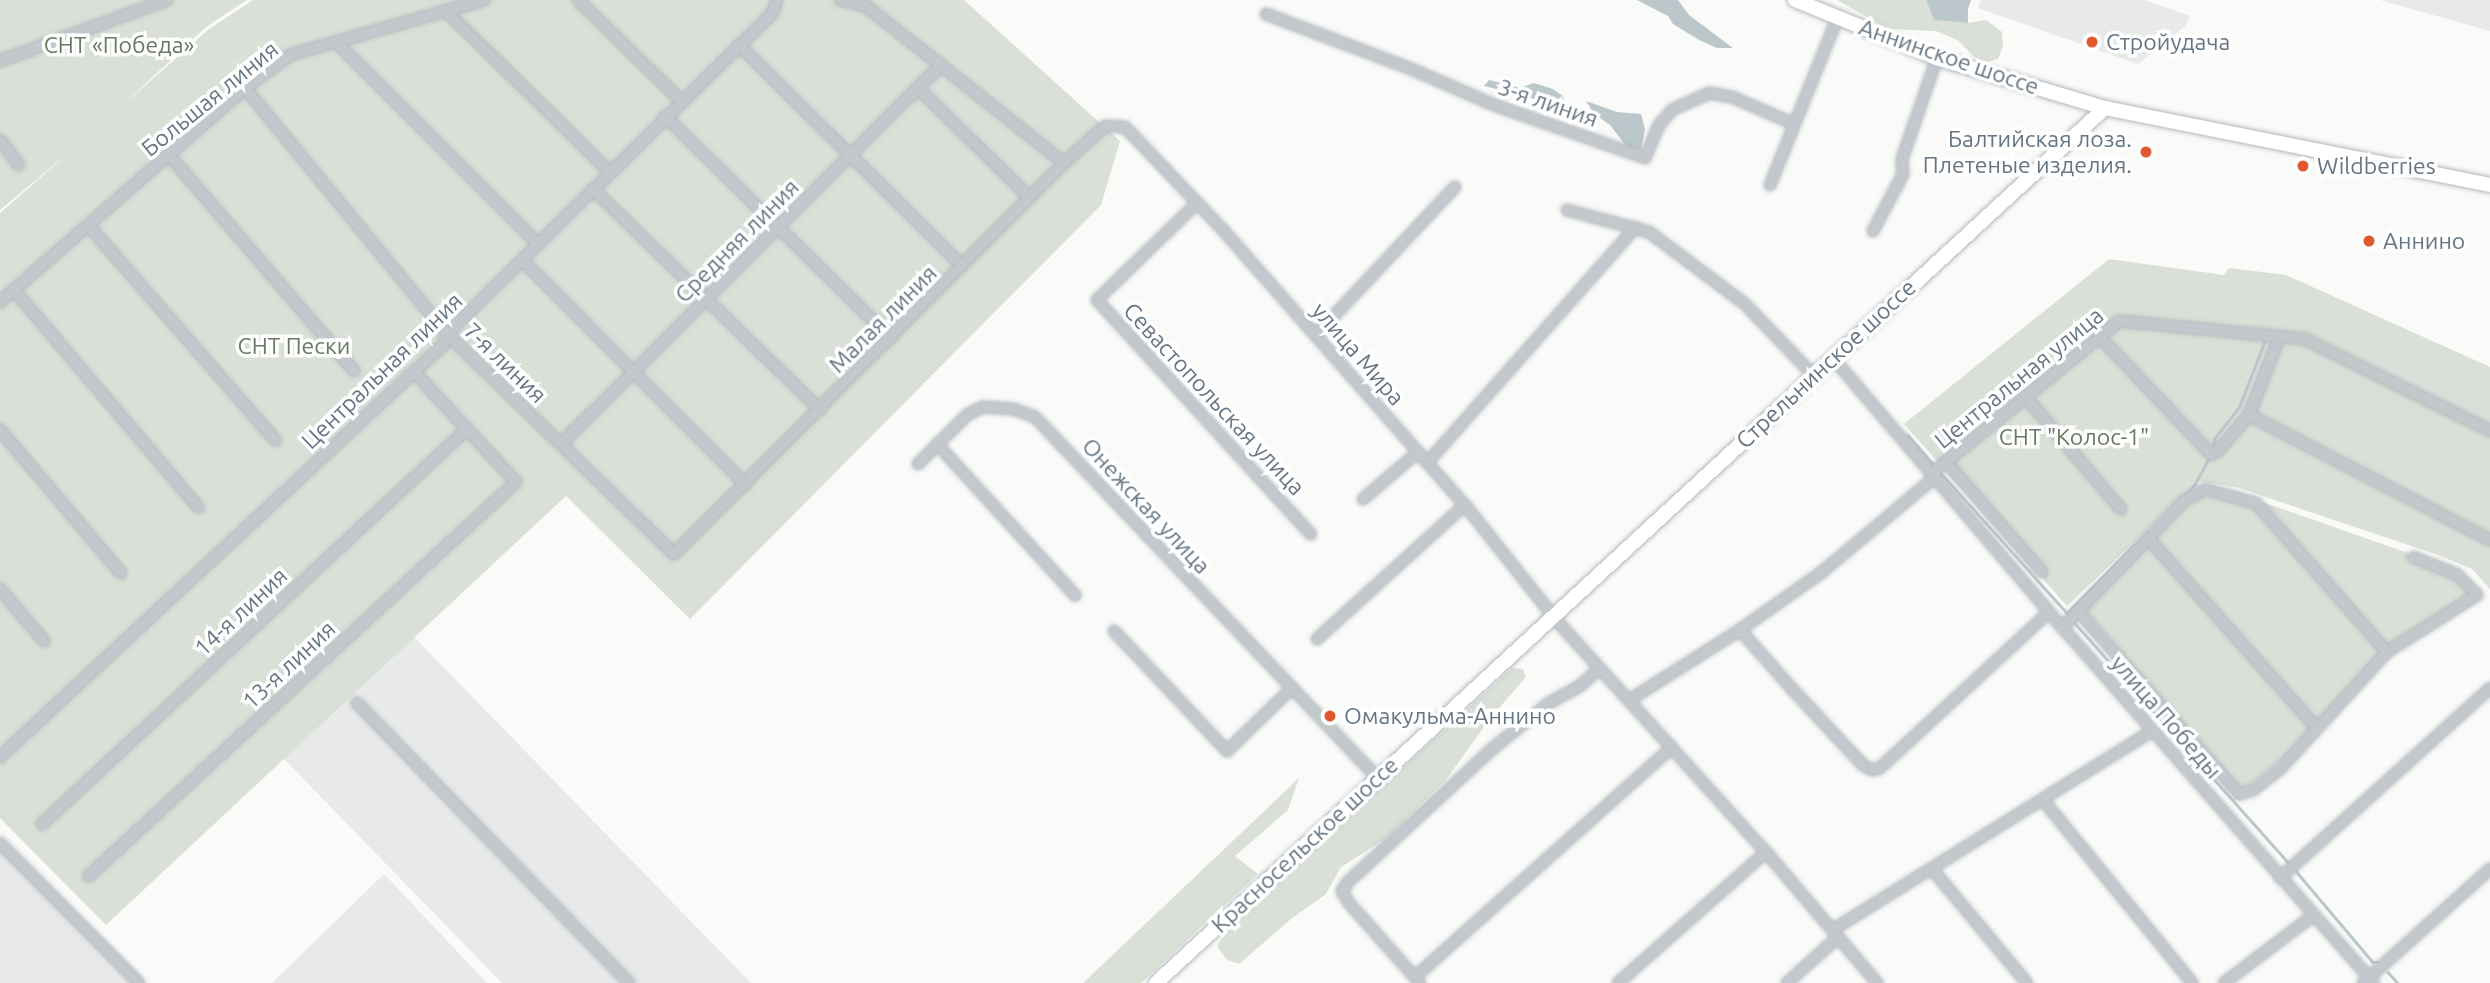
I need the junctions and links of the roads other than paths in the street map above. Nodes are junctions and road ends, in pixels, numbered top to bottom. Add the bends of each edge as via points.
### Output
1 (167, 0) edge
2 (484, 0) edge
3 (578, 0) edge
4 (777, 0) edge
5 (841, 0) edge
6 (1795, 0) edge
7 (446, 11) junction
8 (1266, 14) dead end
9 (1837, 19) junction
10 (337, 43) junction
11 (739, 45) junction
12 (1937, 58) junction
13 (0, 61) edge
14 (941, 65) junction
15 (245, 88) junction
16 (918, 88) junction
17 (681, 101) junction
18 (2105, 108) junction
19 (665, 116) junction
20 (1794, 124) junction
21 (1125, 127) joint
22 (0, 140) edge
23 (169, 155) junction
24 (850, 156) junction
25 (1064, 163) junction
26 (19, 165) dead end
27 (610, 172) junction
28 (1770, 185) dead end
29 (2490, 185) edge
30 (1455, 187) dead end
31 (593, 189) junction
32 (1030, 198) junction
33 (1197, 203) junction
34 (1567, 211) dead end
35 (89, 226) junction
36 (778, 227) junction
37 (1636, 228) junction
38 (1873, 231) dead end
39 (538, 244) junction
40 (522, 260) junction
41 (962, 266) junction
42 (14, 290) junction
43 (706, 299) junction
44 (0, 302) edge
45 (447, 334) junction
46 (1315, 335) junction
47 (2098, 335) junction
48 (891, 338) junction
49 (2279, 338) junction
50 (1833, 358) junction
51 (634, 371) junction
52 (354, 372) dead end
53 (414, 372) junction
54 (1814, 376) junction
55 (2025, 396) junction
56 (820, 410) junction
57 (2249, 415) junction
58 (467, 429) junction
59 (0, 430) edge
60 (2490, 431) edge
61 (275, 440) dead end
62 (561, 444) junction
63 (937, 444) junction
64 (1418, 452) junction
65 (1946, 462) junction
66 (1427, 463) junction
67 (918, 464) dead end
68 (1932, 476) junction
69 (746, 485) junction
70 (1363, 499) dead end
71 (1465, 505) junction
72 (198, 507) dead end
73 (2121, 509) dead end
74 (1311, 534) dead end
75 (2148, 538) junction
76 (2490, 540) edge
77 (674, 554) joint
78 (2413, 557) dead end
79 (2042, 572) dead end
80 (121, 573) dead end
81 (0, 589) edge
82 (1075, 595) dead end
83 (2078, 611) junction
84 (2049, 612) junction
85 (1550, 618) junction
86 (2062, 628) junction
87 (1740, 630) junction
88 (1114, 631) dead end
89 (1317, 639) dead end
90 (44, 641) dead end
91 (2386, 652) junction
92 (1599, 669) junction
93 (1292, 688) junction
94 (2490, 688) edge
95 (1631, 699) junction
96 (357, 703) dead end
97 (2316, 727) junction
98 (2152, 731) junction
99 (1672, 747) junction
100 (1, 753) edge
101 (1377, 778) junction
102 (2043, 800) junction
103 (42, 824) dead end
104 (0, 843) edge
105 (1766, 852) junction
106 (1932, 869) junction
107 (2490, 869) edge
108 (89, 876) dead end
109 (2280, 878) junction
110 (2314, 915) junction
111 (1836, 933) junction
112 (1418, 980) edge
113 (2369, 981) edge
114 (139, 983) edge
115 (629, 983) edge
116 (1156, 983) edge
117 (1618, 983) edge
118 (1787, 983) edge
119 (1877, 983) edge
120 (2027, 983) edge
121 (2192, 983) edge
122 (2224, 983) edge

1 - 13 street
2 - 7 street, Большая линия
3 - 17 street
4 - 11 street, Центральная линия via 772,13
5 - 14 street via 866,6
6 - 9 main road, Аннинское шоссе
7 - 10 street, Большая линия
7 - 27 street
8 - 20 street, 3-я линия via 1494,105 1645,158 1659,125 1672,110 1709,93 1732,97
9 - 12 main road, Аннинское шоссе
9 - 20 street
10 - 15 street, Большая линия via 290,55
10 - 39 street
11 - 17 street, Центральная линия
11 - 24 street
12 - 18 main road, Аннинское шоссе
12 - 38 street via 1902,159 1903,174
14 - 16 street, Средняя линия
14 - 25 street
15 - 23 street, Большая линия
15 - 45 street, 7-я линия
16 - 24 street, Средняя линия
16 - 32 street
17 - 19 street, Центральная линия
18 - 29 main road, Аннинское шоссе
18 - 50 main road, Стрельнинское шоссе
19 - 27 street, Центральная линия
19 - 36 street
20 - 28 street
21 - 25 street, Малая линия via 1105,126
21 - 33 street, улица Мира
22 - 26 street
23 - 35 street, Большая линия
23 - 52 street
24 - 36 street, Средняя линия
24 - 41 street
25 - 32 street, Малая линия
27 - 31 street, Центральная линия
30 - 46 street
31 - 39 street, Центральная линия
31 - 43 street
32 - 41 street, Малая линия
33 - 46 street, улица Мира
33 - 74 street, Севастопольская улица via 1097,300
34 - 37 street
35 - 42 street, Большая линия
35 - 61 street
36 - 43 street, Средняя линия
36 - 48 street
37 - 54 street via 1649,232 1745,303
37 - 66 street
39 - 40 street, Центральная линия
40 - 45 street, Центральная линия
40 - 51 street
41 - 48 street, Малая линия
42 - 44 street, Большая линия
42 - 72 street
43 - 51 street, Средняя линия
43 - 56 street
45 - 53 street, Центральная линия via 443,345
45 - 62 street, 7-я линия
46 - 64 street, улица Мира
47 - 49 street, Центральная улица via 2119,321
47 - 55 street, Центральная улица
47 - 57 street via 2211,454
48 - 56 street, Малая линия
49 - 57 street
49 - 60 street, Центральная улица via 2305,339
50 - 54 main road, Стрельнинское шоссе
50 - 68 street, улица Победы
51 - 62 street, Средняя линия
51 - 69 street
53 - 58 street
53 - 100 street, Центральная линия
54 - 85 main road, Стрельнинское шоссе
55 - 65 street, Центральная улица
55 - 73 street
56 - 69 street, Малая линия
57 - 76 street
58 - 103 street, 14-я линия
58 - 108 street, 13-я линия via 516,482
59 - 80 street
62 - 77 street, 7-я линия
63 - 67 street, Онежская улица
63 - 82 street
63 - 93 street, Онежская улица via 967,415 983,407 1013,409 1035,417
64 - 66 street, улица Мира
64 - 70 street
65 - 68 street, Центральная улица
65 - 79 street
66 - 71 street, улица Мира
68 - 84 street, улица Победы
68 - 87 street, Центральная улица via 1822,572
69 - 77 street, Малая линия
71 - 85 street, улица Мира
71 - 89 street
75 - 83 street
75 - 91 street via 2184,501 2205,489 2256,503
75 - 97 street
78 - 91 street via 2458,575 2477,595
81 - 90 street
83 - 86 street
83 - 97 street via 2239,794 2253,790 2282,766
84 - 86 street, улица Победы
84 - 87 street via 1900,751 1872,770
85 - 92 street, улица Мира
85 - 101 main road, Красносельское шоссе
86 - 98 street, улица Победы
87 - 95 street, Центральная улица
88 - 93 street via 1227,751
91 - 97 street
92 - 95 street, улица Мира
92 - 112 street via 1492,749 1342,891
93 - 101 street, Онежская улица
94 - 109 street
95 - 99 street, улица Мира
96 - 115 street
98 - 102 street
98 - 109 street, улица Победы
99 - 105 street, улица Мира
99 - 112 street
101 - 116 main road, Красносельское шоссе
102 - 106 street
102 - 121 street
104 - 114 street
105 - 111 street, улица Мира
105 - 117 street
106 - 111 street
106 - 120 street
107 - 113 street
109 - 110 street, улица Победы
110 - 113 street, улица Победы
110 - 122 street
111 - 118 street
111 - 119 street, улица Мира

